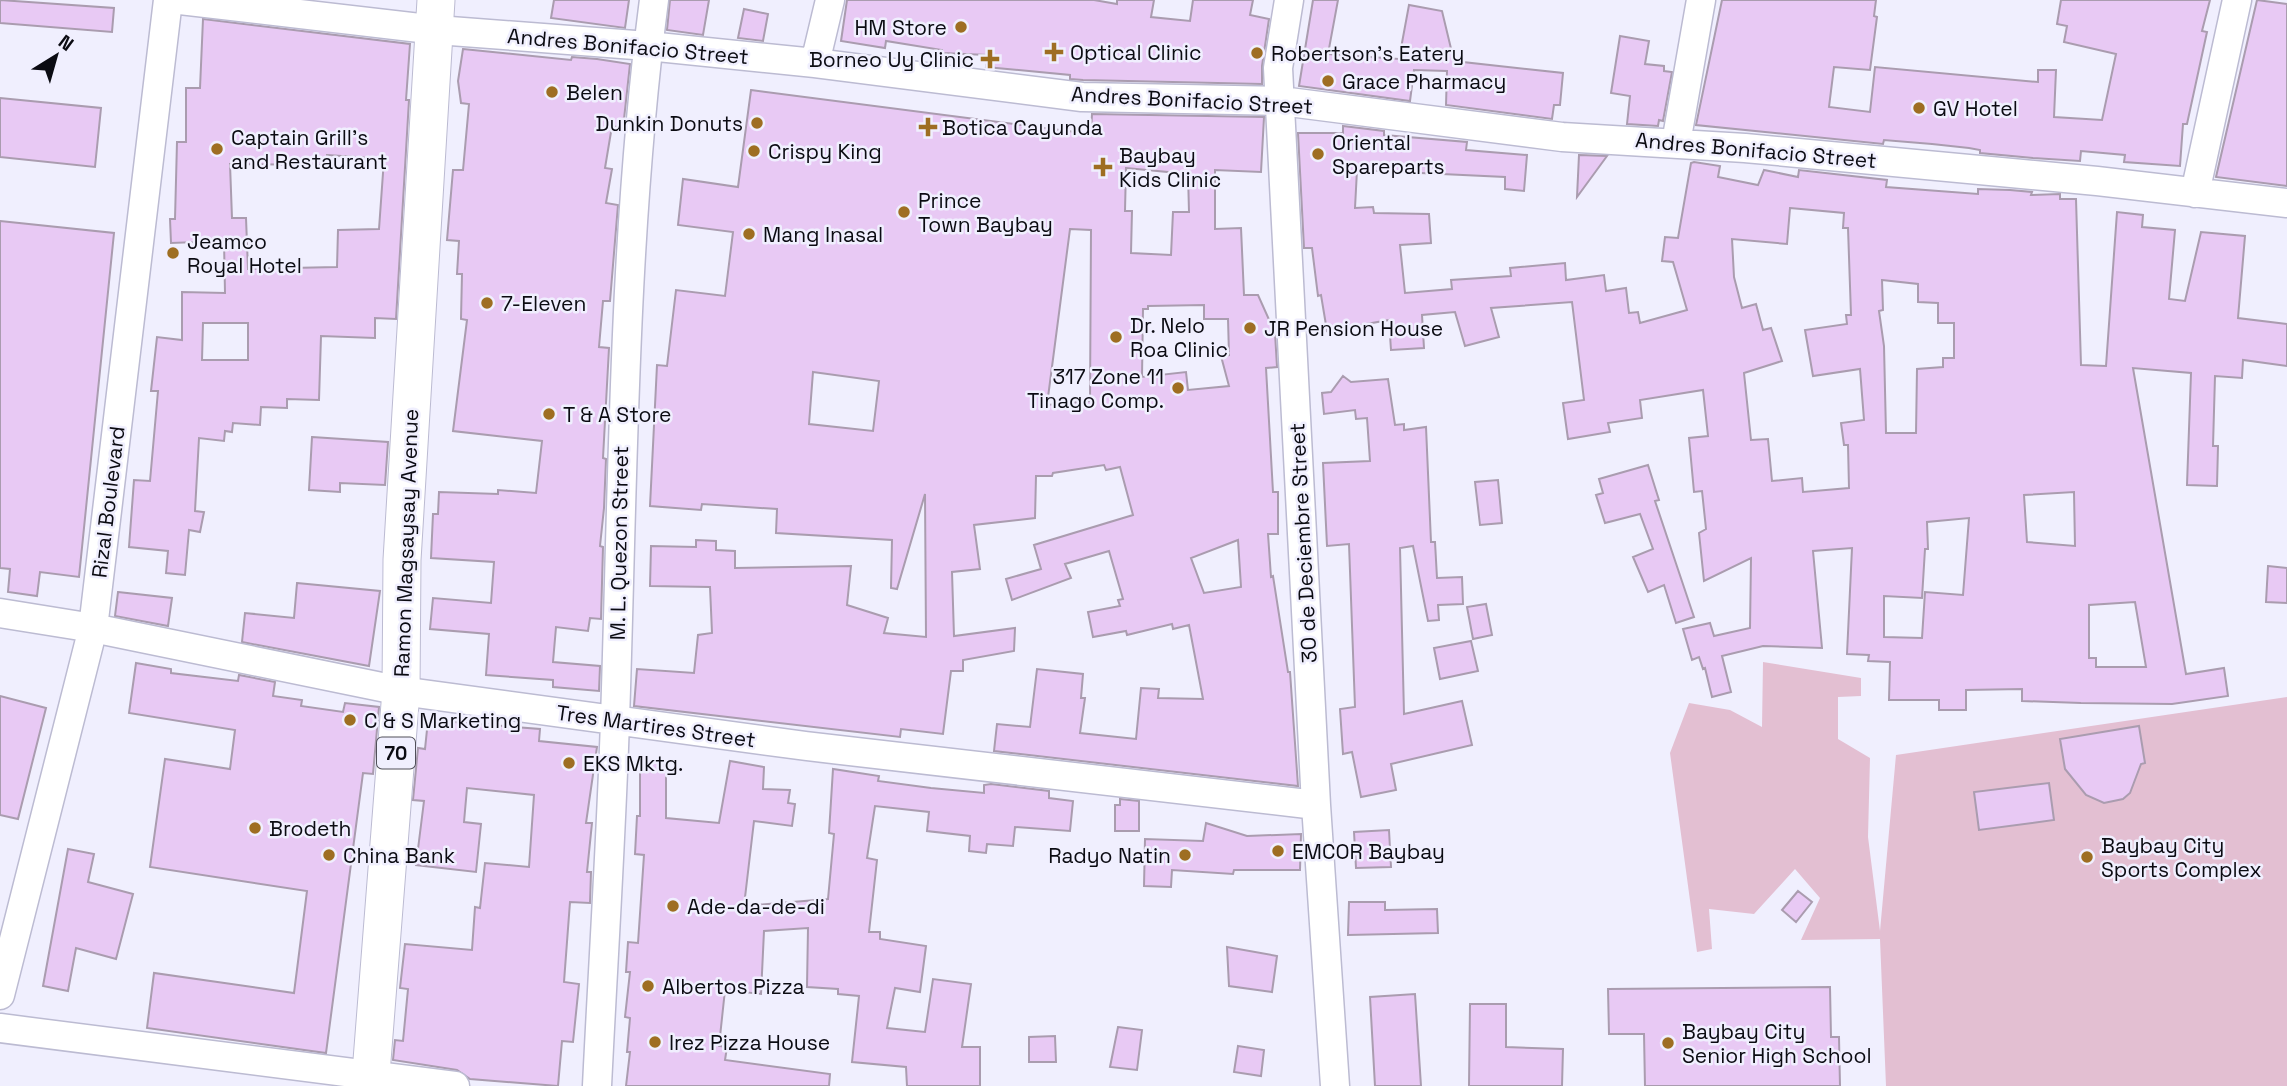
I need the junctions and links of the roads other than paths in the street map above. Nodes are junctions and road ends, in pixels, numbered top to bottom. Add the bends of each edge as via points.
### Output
1 (168, 0) edge
2 (180, 0) edge
3 (654, 0) edge
4 (830, 0) edge
5 (1289, 0) edge
6 (1701, 0) edge
7 (2237, 0) edge
8 (436, 15) edge
9 (648, 46) junction
10 (815, 63) junction
11 (1281, 101) junction
12 (1676, 143) junction
13 (2195, 193) junction
14 (2287, 204) edge
15 (0, 614) edge
16 (93, 628) junction
17 (401, 691) junction
18 (615, 721) junction
19 (1316, 805) junction
20 (0, 995) edge
21 (0, 1028) edge
22 (370, 1080) edge
23 (455, 1086) edge
24 (597, 1086) edge
25 (1335, 1086) edge

1 - 16 street, Rizal Boulevard
2 - 8 street, Andres Bonifacio Street
3 - 9 street, M. L. Quezon Street
4 - 10 street
5 - 11 street, 30 de Deciembre Street via 1278,68
6 - 12 street
7 - 13 street
8 - 9 street, Andres Bonifacio Street
8 - 17 main road, Ramon Magsaysay Avenue / 70 via 402,560
9 - 10 street, Andres Bonifacio Street
9 - 18 street, M. L. Quezon Street via 634,187 624,389
10 - 11 street, Andres Bonifacio Street via 1082,97
11 - 12 street, Andres Bonifacio Street via 1562,137
11 - 19 street, 30 de Deciembre Street
12 - 13 street, Andres Bonifacio Street
13 - 14 street, Andres Bonifacio Street
15 - 16 street, Tres Martires Street
16 - 17 street, Tres Martires Street
16 - 20 street, Rizal Boulevard
17 - 18 street, Tres Martires Street
17 - 22 main road, Ramon Magsaysay Avenue / 70
18 - 19 street, Tres Martires Street
18 - 24 street, M. L. Quezon Street
19 - 25 street, 30 de Deciembre Street
21 - 22 street
22 - 23 street

